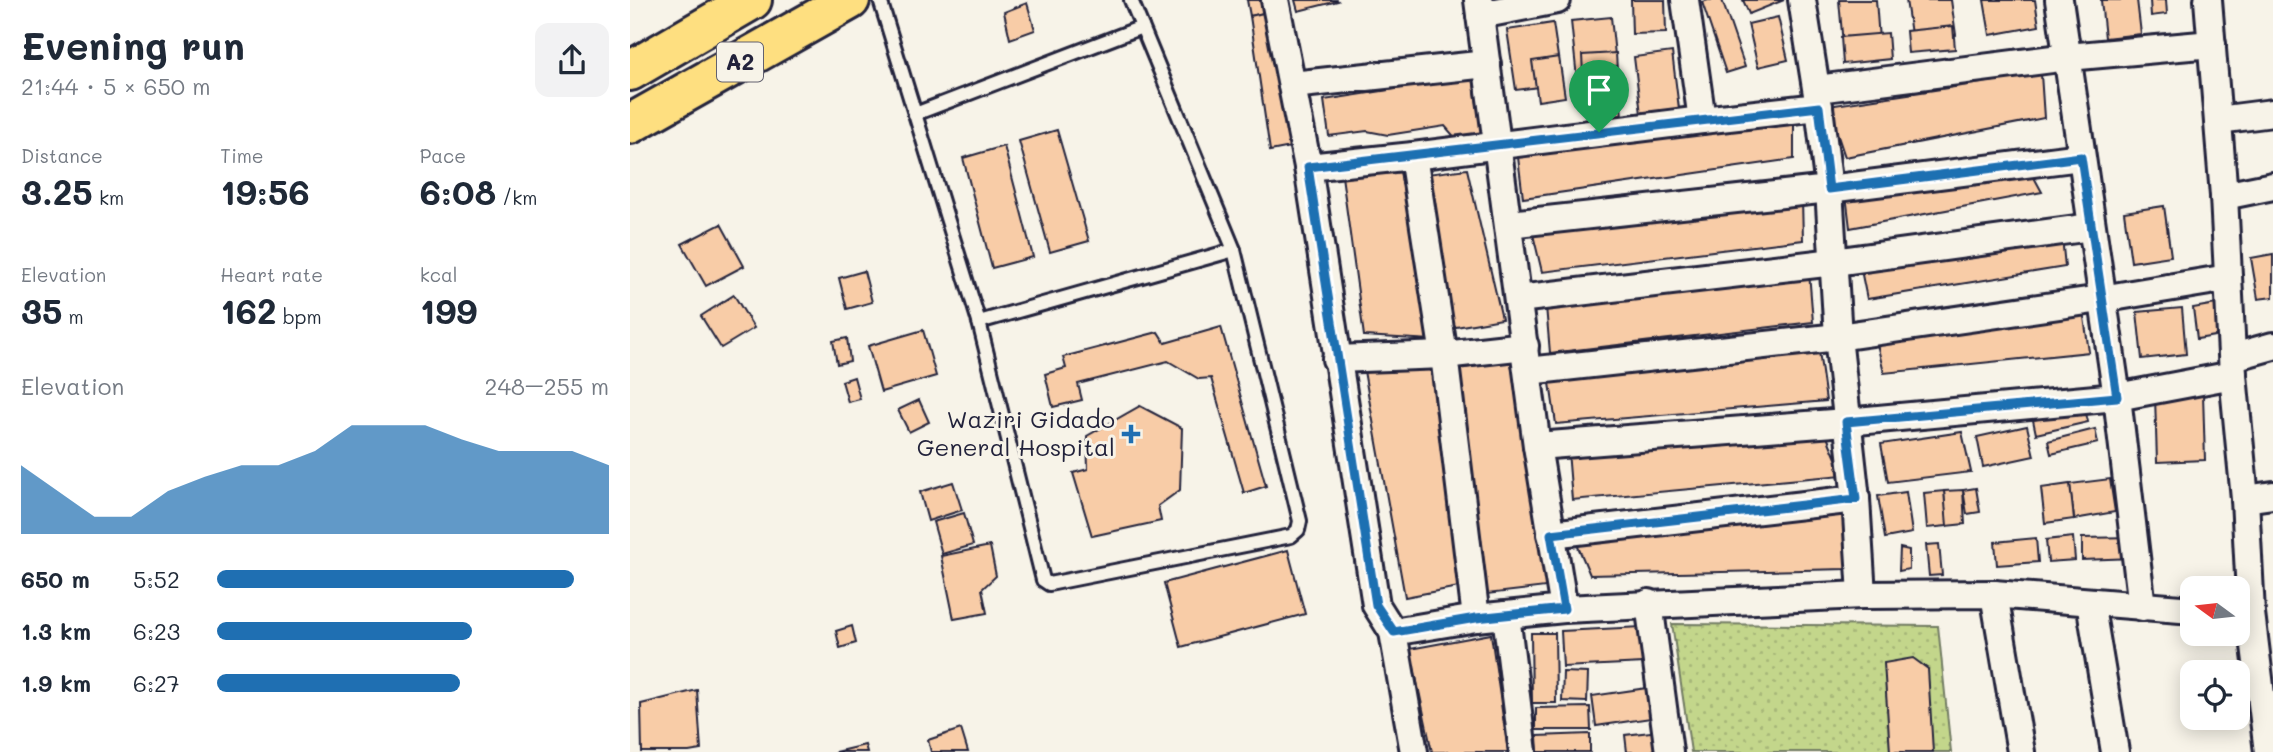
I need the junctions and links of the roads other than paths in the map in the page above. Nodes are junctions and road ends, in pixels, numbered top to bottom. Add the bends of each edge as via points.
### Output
1 (752, 0) edge
2 (850, 0) edge
3 (880, 0) edge
4 (1131, 0) edge
5 (1275, 0) edge
6 (1557, 0) edge
7 (1685, 0) edge
8 (1802, 0) edge
9 (2059, 0) edge
10 (2208, 0) edge
11 (1479, 7) edge
12 (1142, 27) junction
13 (2212, 44) junction
14 (2068, 57) junction
15 (1487, 64) junction
16 (630, 71) edge
17 (1292, 85) junction
18 (1818, 98) junction
19 (2273, 113) edge
20 (915, 114) junction
21 (1702, 120) junction
22 (2218, 120) junction
23 (630, 124) edge
24 (1496, 144) junction
25 (1413, 156) junction
26 (2081, 157) junction
27 (1308, 167) junction
28 (2273, 186) edge
29 (1829, 189) junction
30 (2224, 196) junction
31 (1509, 224) junction
32 (2091, 227) junction
33 (1234, 250) junction
34 (1834, 262) junction
35 (2228, 278) junction
36 (1518, 299) junction
37 (2101, 299) junction
38 (979, 322) junction
39 (1839, 337) junction
40 (2273, 346) edge
41 (1444, 355) junction
42 (1526, 358) junction
43 (1336, 359) junction
44 (2233, 366) junction
45 (2117, 397) junction
46 (1846, 422) junction
47 (1538, 446) junction
48 (2273, 495) edge
49 (1856, 499) junction
50 (2245, 499) junction
51 (1551, 534) junction
52 (1994, 594) junction
53 (1862, 595) junction
54 (1649, 603) junction
55 (2090, 603) junction
56 (2142, 607) junction
57 (1564, 609) junction
58 (2180, 609) edge
59 (2254, 614) edge
60 (1506, 615) junction
61 (1476, 618) junction
62 (1394, 632) junction
63 (1414, 752) edge
64 (1523, 752) edge
65 (1669, 752) edge
66 (2021, 752) edge
67 (2115, 752) edge
68 (2268, 752) edge

1 - 16 highway, A2
2 - 23 highway, A2
3 - 20 lane
4 - 12 lane
5 - 17 street
6 - 11 street
7 - 21 street
8 - 18 street
9 - 14 street
10 - 13 street
11 - 15 street
12 - 20 lane
12 - 33 lane
13 - 14 street
13 - 22 street
14 - 18 street
14 - 26 street
15 - 17 street
15 - 24 street
17 - 27 street
18 - 21 street
18 - 29 street
19 - 22 street
20 - 38 lane
21 - 24 street
22 - 30 street
24 - 25 street
24 - 31 street
25 - 27 street
25 - 41 street
26 - 29 street
26 - 32 street
27 - 43 street
28 - 30 street
29 - 31 street
29 - 34 street
30 - 35 street
31 - 36 street
32 - 34 street
32 - 37 street
33 - 38 lane
33 - 38 lane via 1300,521 1291,536 1057,583 1043,580
34 - 36 street
34 - 39 street
35 - 37 street
35 - 44 street
36 - 42 street
37 - 39 street
37 - 45 street
39 - 42 street
39 - 46 street
40 - 44 street
41 - 42 street
41 - 43 street
41 - 61 street
42 - 47 street
43 - 62 street via 1376,605
44 - 45 street
44 - 50 street
45 - 46 street
45 - 56 street
46 - 47 street
46 - 49 street
47 - 51 street
48 - 50 street
49 - 51 street
49 - 53 street
50 - 59 street
51 - 57 street
52 - 53 street
52 - 55 street
52 - 66 street
53 - 54 street
54 - 57 street
54 - 65 street
55 - 56 street
55 - 67 street
56 - 58 street
57 - 60 street
59 - 68 street
60 - 61 street
60 - 64 street
61 - 62 street
62 - 63 street

